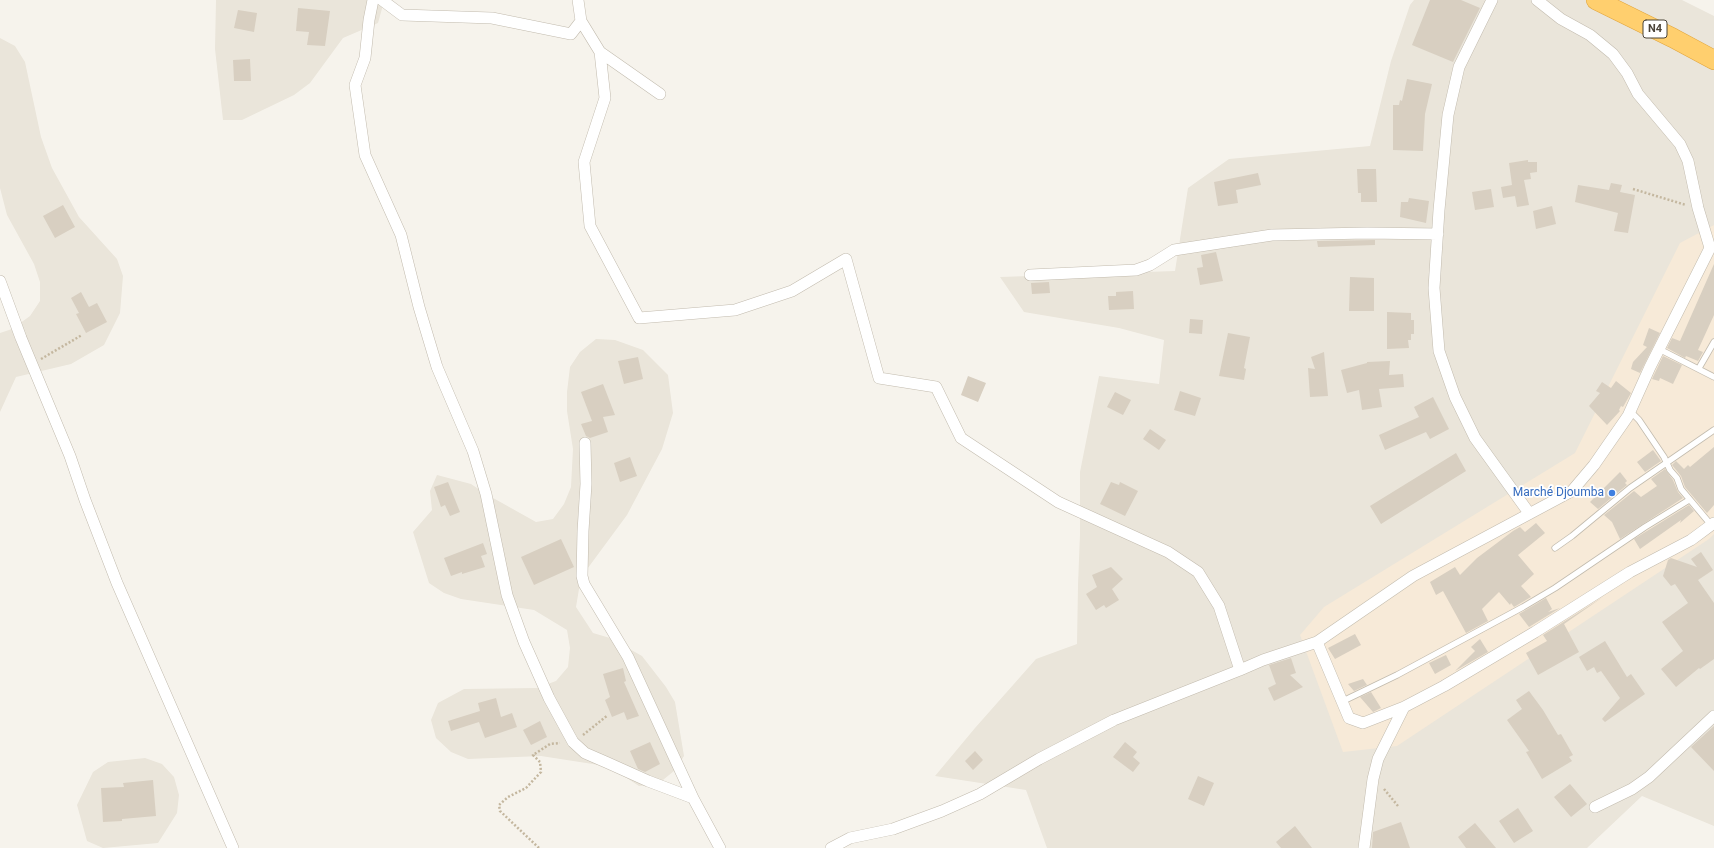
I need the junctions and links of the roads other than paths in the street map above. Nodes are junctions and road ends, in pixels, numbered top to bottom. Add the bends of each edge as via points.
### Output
1 (373, 0) edge
2 (382, 0) edge
3 (578, 0) edge
4 (1492, 0) edge
5 (1537, 0) edge
6 (1596, 0) edge
7 (581, 21) junction
8 (600, 52) junction
9 (1714, 60) edge
10 (660, 94) dead end
11 (1438, 234) junction
12 (1712, 249) edge
13 (1030, 275) dead end
14 (0, 281) edge
15 (1714, 342) edge
16 (1659, 349) junction
17 (1699, 368) junction
18 (1714, 377) edge
19 (1630, 411) junction
20 (1714, 430) edge
21 (585, 443) dead end
22 (1668, 463) junction
23 (1689, 500) junction
24 (1529, 513) junction
25 (1713, 526) edge
26 (1555, 548) dead end
27 (1317, 642) junction
28 (1240, 670) junction
29 (1341, 702) junction
30 (1404, 708) junction
31 (1714, 716) edge
32 (693, 798) junction
33 (1595, 807) dead end
34 (233, 848) edge
35 (720, 848) edge
36 (831, 848) edge
37 (1364, 848) edge

1 - 32 street via 365,58 355,85 365,156 401,235 437,367 473,451 486,494 507,595 527,649 572,742 585,753 608,764
2 - 7 street via 402,15 492,18 571,34
3 - 7 street
4 - 11 street via 1459,67 1448,115
5 - 12 street via 1561,19 1590,35 1613,54 1638,94 1680,144 1688,161 1698,208
6 - 9 highway, N4
7 - 8 street
8 - 10 street
8 - 28 street via 605,98 584,162 590,226 639,318 735,310 792,291 846,259 879,378 936,387 961,438 1058,502 1168,552 1198,572 1219,606
11 - 13 street via 1367,232 1272,235 1174,250 1150,265 1136,270
11 - 24 street via 1434,288 1439,351 1455,397 1474,438
12 - 16 street
14 - 34 street via 70,456 117,583
15 - 17 lane
16 - 17 lane
16 - 19 street
17 - 18 lane
19 - 22 lane
19 - 24 street via 1594,465 1572,491
20 - 22 lane
21 - 32 street via 582,576 584,584 628,657
22 - 23 lane via 1677,478 1680,490
22 - 26 lane via 1630,488
23 - 25 lane
23 - 29 lane via 1523,607 1398,675
24 - 27 street via 1413,576
25 - 30 street via 1630,572 1535,632
27 - 28 street
27 - 29 street
28 - 36 street via 1114,720 1039,759 980,794 942,811 893,830 850,838
29 - 30 street via 1349,718 1363,723
30 - 37 street via 1378,759
31 - 33 street via 1649,777 1632,789
32 - 35 street

